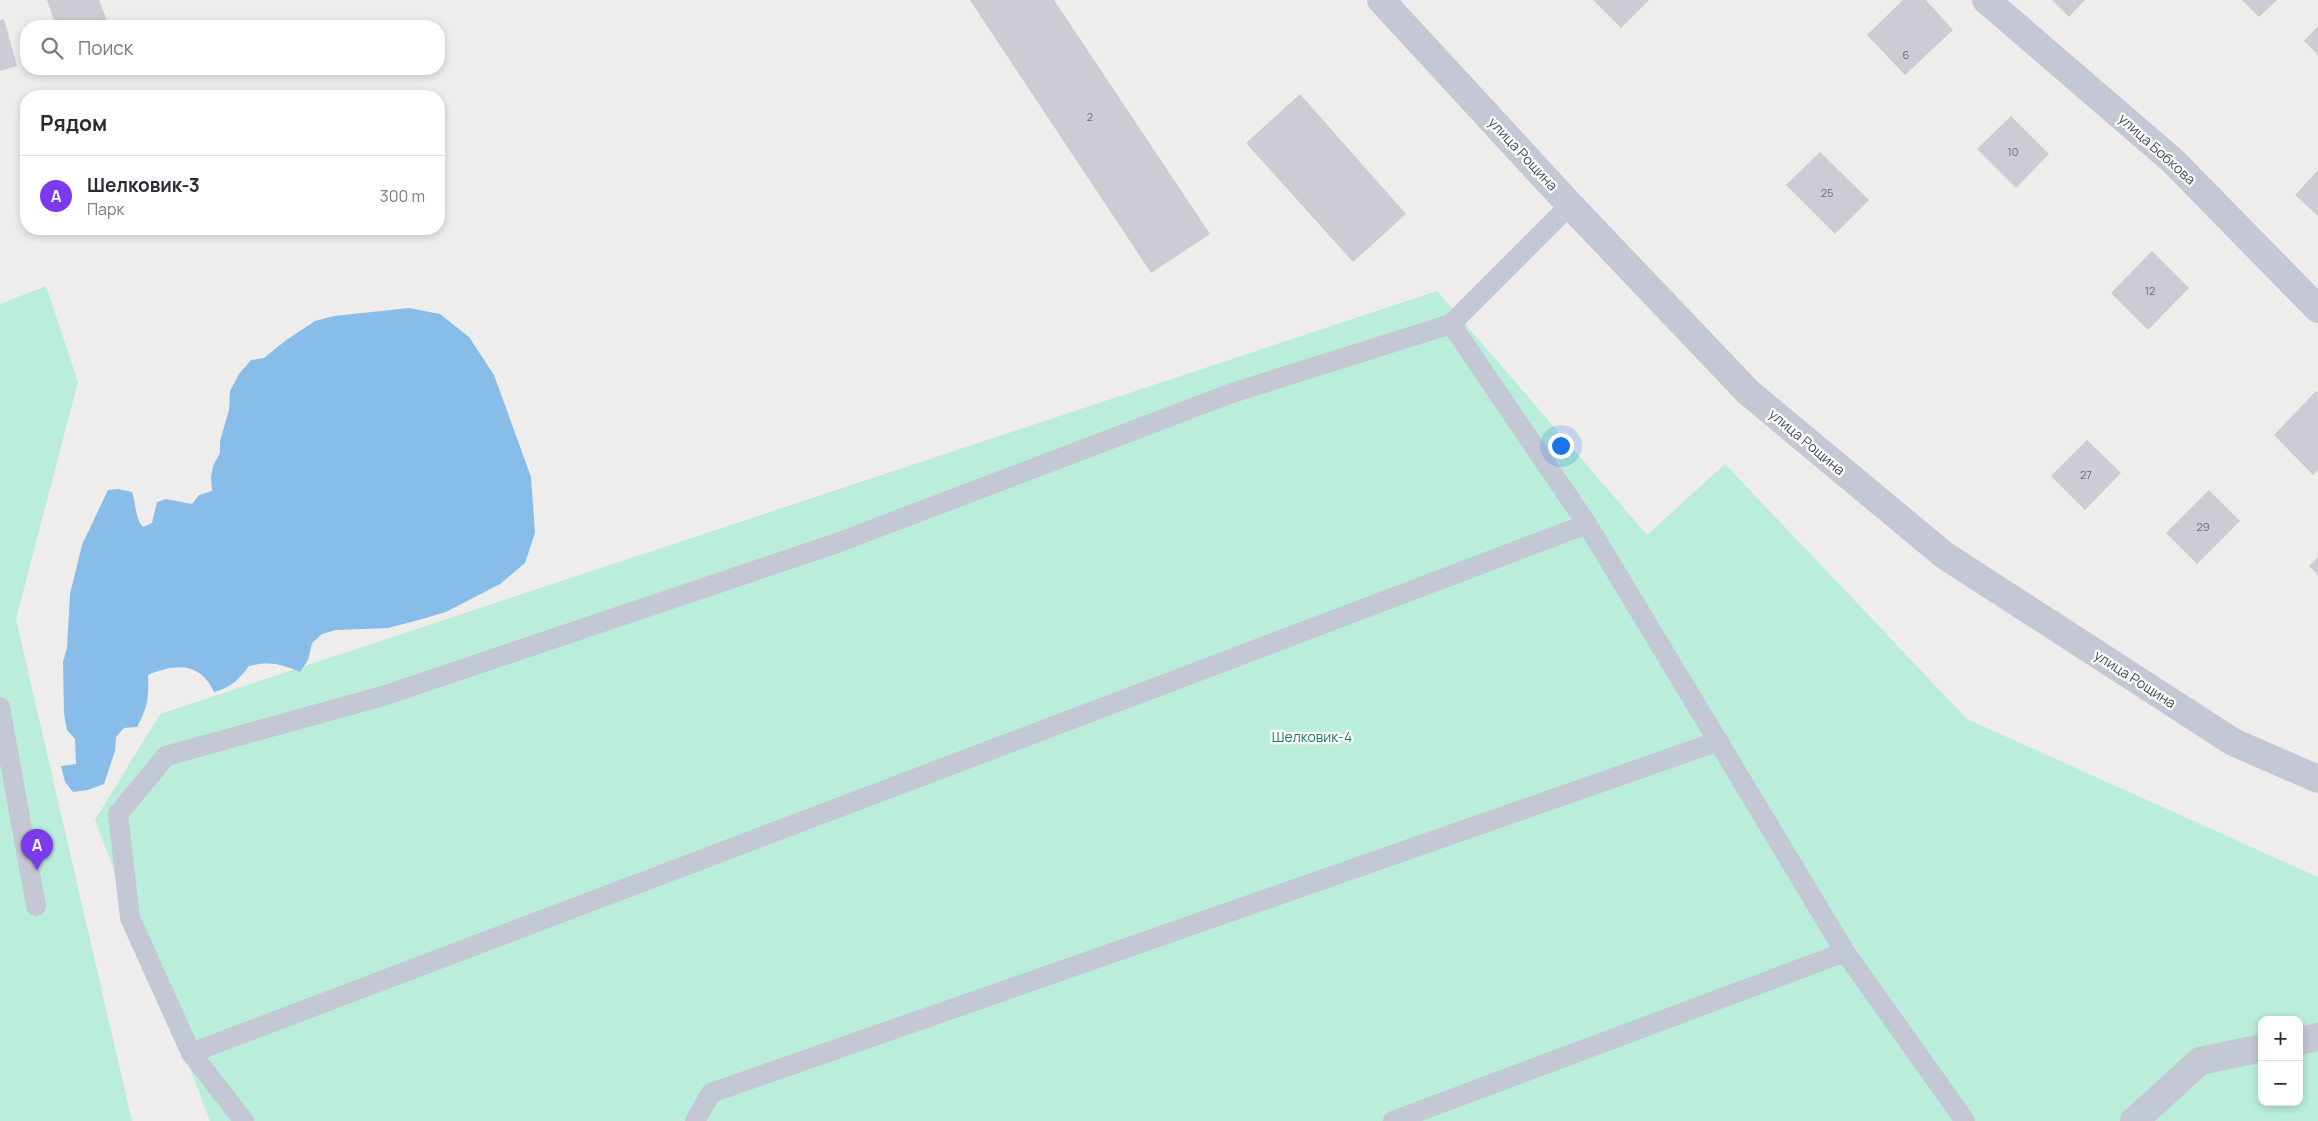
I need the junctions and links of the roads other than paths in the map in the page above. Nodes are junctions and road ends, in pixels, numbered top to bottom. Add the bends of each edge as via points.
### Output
1 (1381, 0) edge
2 (1986, 0) edge
3 (1570, 205) junction
4 (2318, 309) edge
5 (1452, 324) junction
6 (1587, 524) junction
7 (0, 708) edge
8 (1719, 741) junction
9 (2318, 779) edge
10 (36, 906) dead end
11 (1845, 952) junction
12 (2318, 1037) edge
13 (2303, 1040) edge
14 (2258, 1049) edge
15 (191, 1053) junction
16 (244, 1121) edge
17 (695, 1121) edge
18 (1393, 1121) edge
19 (1964, 1121) edge
20 (2134, 1121) edge

1 - 3 street, улица Рощина
2 - 4 street, улица Бобкова via 2173,162
3 - 5 lane
3 - 9 street, улица Рощина via 1748,392 1944,555 2233,742
5 - 6 lane
5 - 15 lane via 1232,393 799,556 383,696 166,756 118,814 130,918
6 - 8 lane
6 - 15 lane
7 - 10 lane
8 - 11 lane
8 - 17 lane via 711,1093
11 - 18 lane
11 - 19 lane
12 - 13 street
14 - 20 street via 2200,1061
15 - 16 lane

